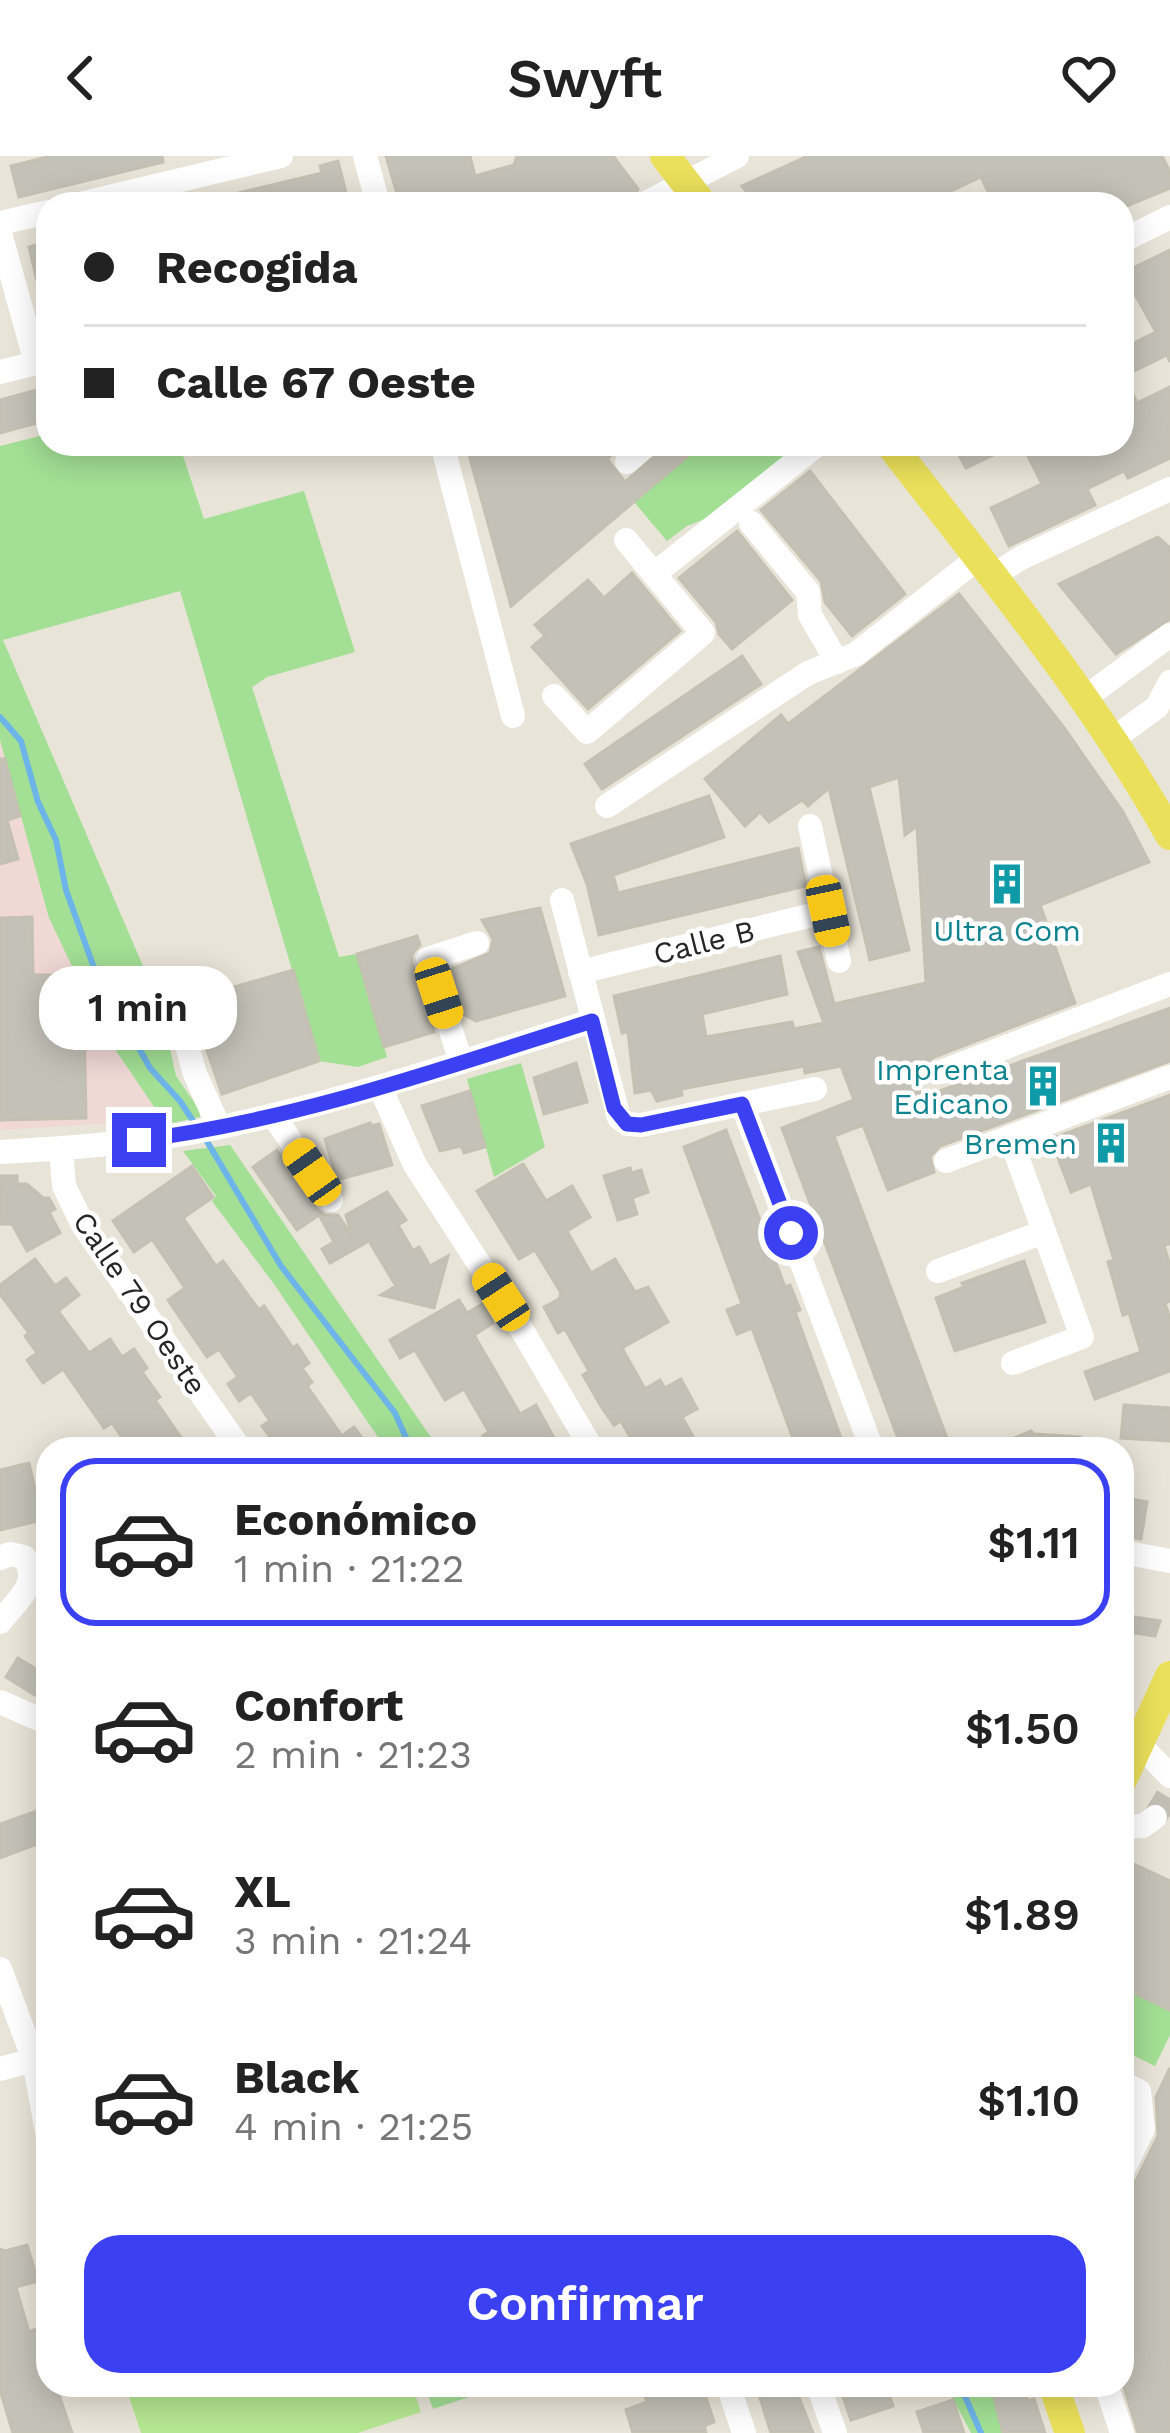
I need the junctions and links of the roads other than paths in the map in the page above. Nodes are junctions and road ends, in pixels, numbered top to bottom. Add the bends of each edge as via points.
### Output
1 (280, 156) edge
2 (365, 156) edge
3 (665, 156) edge
4 (737, 156) edge
5 (130, 192) edge
6 (375, 192) edge
7 (692, 192) edge
8 (694, 192) edge
9 (36, 215) edge
10 (1170, 217) edge
11 (0, 223) edge
12 (0, 233) edge
13 (1134, 235) edge
14 (36, 344) edge
15 (36, 363) edge
16 (0, 372) edge
17 (445, 456) edge
18 (634, 456) edge
19 (803, 456) edge
20 (899, 456) edge
21 (627, 462) dead end
22 (1170, 489) edge
23 (751, 523) dead end
24 (626, 540) dead end
25 (985, 567) junction
26 (654, 574) junction
27 (1170, 635) edge
28 (837, 662) junction
29 (1170, 682) edge
30 (554, 696) dead end
31 (1086, 697) junction
32 (513, 716) dead end
33 (1114, 739) junction
34 (607, 806) dead end
35 (810, 826) dead end
36 (1170, 835) edge
37 (562, 900) dead end
38 (828, 911) junction
39 (477, 943) dead end
40 (839, 961) dead end
41 (580, 972) junction
42 (1170, 984) edge
43 (179, 1018) dead end
44 (592, 1021) junction
45 (461, 1062) junction
46 (940, 1072) dead end
47 (1170, 1077) edge
48 (380, 1088) junction
49 (815, 1090) dead end
50 (742, 1104) junction
51 (273, 1115) junction
52 (215, 1128) junction
53 (1010, 1137) junction
54 (61, 1149) junction
55 (0, 1152) edge
56 (946, 1161) dead end
57 (331, 1200) dead end
58 (1044, 1232) junction
59 (938, 1271) dead end
60 (1013, 1363) dead end
61 (231, 1437) edge
62 (585, 1437) edge
63 (867, 1437) edge
64 (1134, 1554) edge
65 (0, 1558) edge
66 (1170, 1561) edge
67 (1, 1614) edge
68 (1170, 1676) edge
69 (0, 1702) edge
70 (36, 1718) edge
71 (1140, 1745) junction
72 (1134, 1757) edge
73 (1170, 1776) edge
74 (1155, 1817) tunnel mouth
75 (1134, 1827) edge
76 (0, 1969) edge
77 (34, 2060) junction
78 (0, 2069) edge
79 (36, 2071) edge
80 (1134, 2089) edge
81 (1134, 2147) edge
82 (732, 2397) edge
83 (822, 2397) edge
84 (1057, 2397) edge
85 (1110, 2397) edge
86 (744, 2433) edge
87 (835, 2433) edge
88 (1070, 2433) edge
89 (1122, 2433) edge

1 - 5 street
2 - 6 street
3 - 7 main road
4 - 8 street
9 - 11 street
10 - 13 street
12 - 14 street
15 - 16 street
17 - 32 street
18 - 21 street
19 - 26 street
20 - 25 main road
22 - 25 street
23 - 28 street via 808,592 809,615
24 - 26 street
25 - 28 street
25 - 31 main road
26 - 30 street via 703,633 587,732
27 - 31 street
28 - 34 street via 808,673
29 - 33 street via 1157,707
31 - 33 main road
33 - 36 main road
35 - 38 street
37 - 41 street
38 - 40 street
38 - 41 street, Calle B
39 - 45 street via 428,959
41 - 44 street
42 - 46 street
43 - 52 street
44 - 45 street
44 - 50 street via 614,1108 627,1124
45 - 48 street
47 - 53 street
48 - 51 street
48 - 62 street via 415,1165
49 - 50 street
50 - 63 street
51 - 52 street
51 - 57 street
52 - 54 street
53 - 56 street
53 - 58 street
54 - 55 street
54 - 61 street, Calle 79 Oeste via 64,1186 83,1225
58 - 59 street
58 - 60 street via 1082,1337
64 - 66 street
65 - 67 street via 24,1557 32,1569 32,1582
68 - 71 main road
69 - 70 street
71 - 72 main road
71 - 73 street
74 - 75 street
76 - 77 street
77 - 78 street
77 - 79 street
80 - 81 street via 1143,2129
82 - 86 street
83 - 87 street
84 - 88 main road
85 - 89 street

